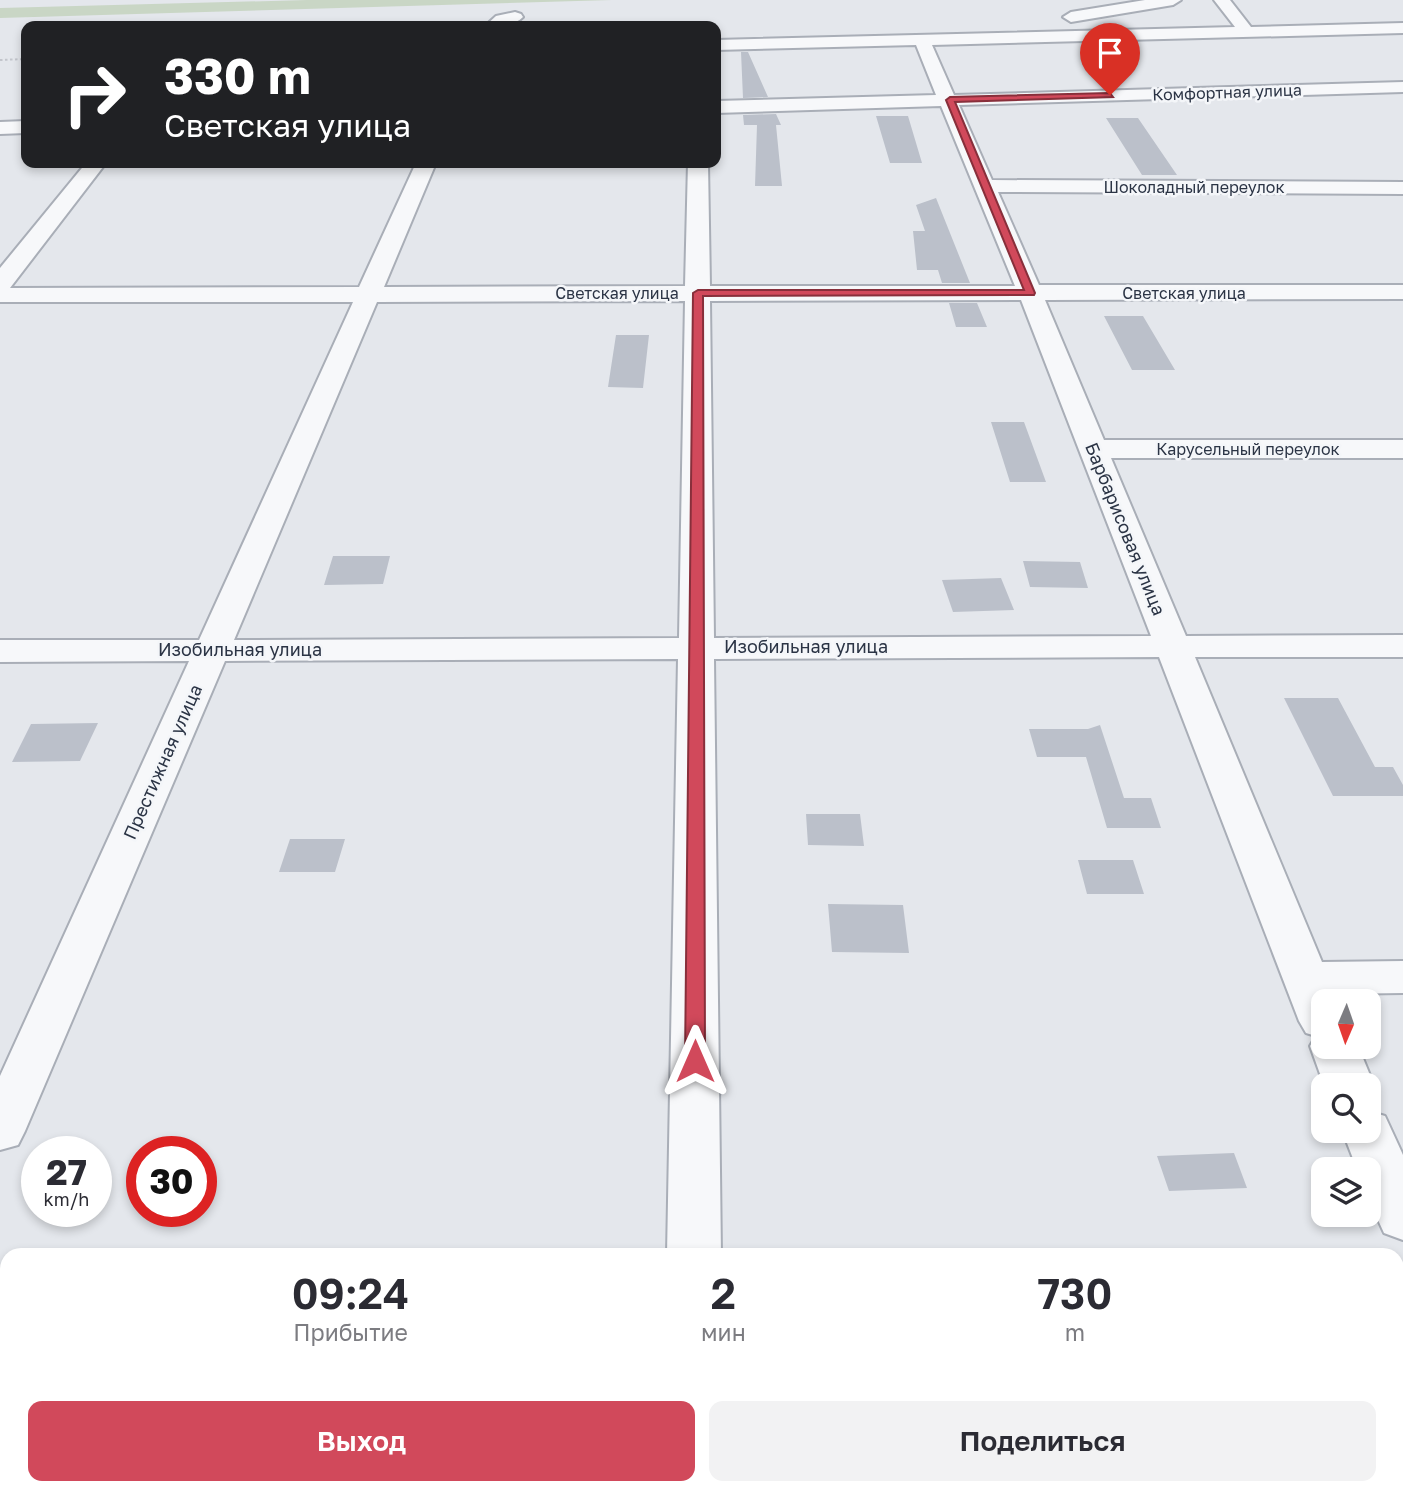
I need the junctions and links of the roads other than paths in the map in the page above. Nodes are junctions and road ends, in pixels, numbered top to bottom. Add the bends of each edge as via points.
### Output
1 (1172, 0) edge
2 (1222, 0) edge
3 (515, 17) dead end
4 (499, 21) edge
5 (1403, 28) edge
6 (1247, 32) junction
7 (926, 40) junction
8 (721, 45) edge
9 (1403, 87) edge
10 (950, 100) junction
11 (721, 107) edge
12 (21, 127) edge
13 (0, 128) edge
14 (92, 168) edge
15 (424, 168) edge
16 (698, 168) edge
17 (986, 186) junction
18 (1403, 188) edge
19 (0, 284) edge
20 (1403, 292) edge
21 (698, 293) junction
22 (1030, 293) junction
23 (370, 294) junction
24 (0, 295) edge
25 (1093, 449) junction
26 (1403, 449) edge
27 (1172, 646) junction
28 (1403, 646) edge
29 (697, 647) junction
30 (213, 650) junction
31 (0, 651) edge
32 (1403, 977) edge
33 (1306, 978) junction
34 (1311, 991) edge
35 (0, 1131) edge
36 (1372, 1143) edge
37 (1403, 1218) edge
38 (694, 1248) edge

1 - 7 street
2 - 6 street
3 - 4 street
5 - 6 street
6 - 7 street
7 - 8 street
7 - 10 street, Барбарисовая улица
9 - 10 street, Комфортная улица
10 - 11 street, Комфортная улица
10 - 17 street, Барбарисовая улица
12 - 13 street
14 - 19 street
15 - 23 street, Престижная улица
16 - 21 street
17 - 18 street, Шоколадный переулок
17 - 22 street, Барбарисовая улица
20 - 22 street, Светская улица
21 - 22 street, Светская улица
21 - 23 street, Светская улица
21 - 29 street
22 - 25 street, Барбарисовая улица
23 - 24 street, Светская улица
23 - 30 street, Престижная улица
25 - 26 street, Карусельный переулок
25 - 27 street, Барбарисовая улица
27 - 28 street, Изобильная улица
27 - 29 street, Изобильная улица
27 - 33 street, Барбарисовая улица
29 - 30 street, Изобильная улица
29 - 38 street
30 - 31 street, Изобильная улица
30 - 35 street, Престижная улица
32 - 33 street
33 - 34 street, Барбарисовая улица
36 - 37 street

